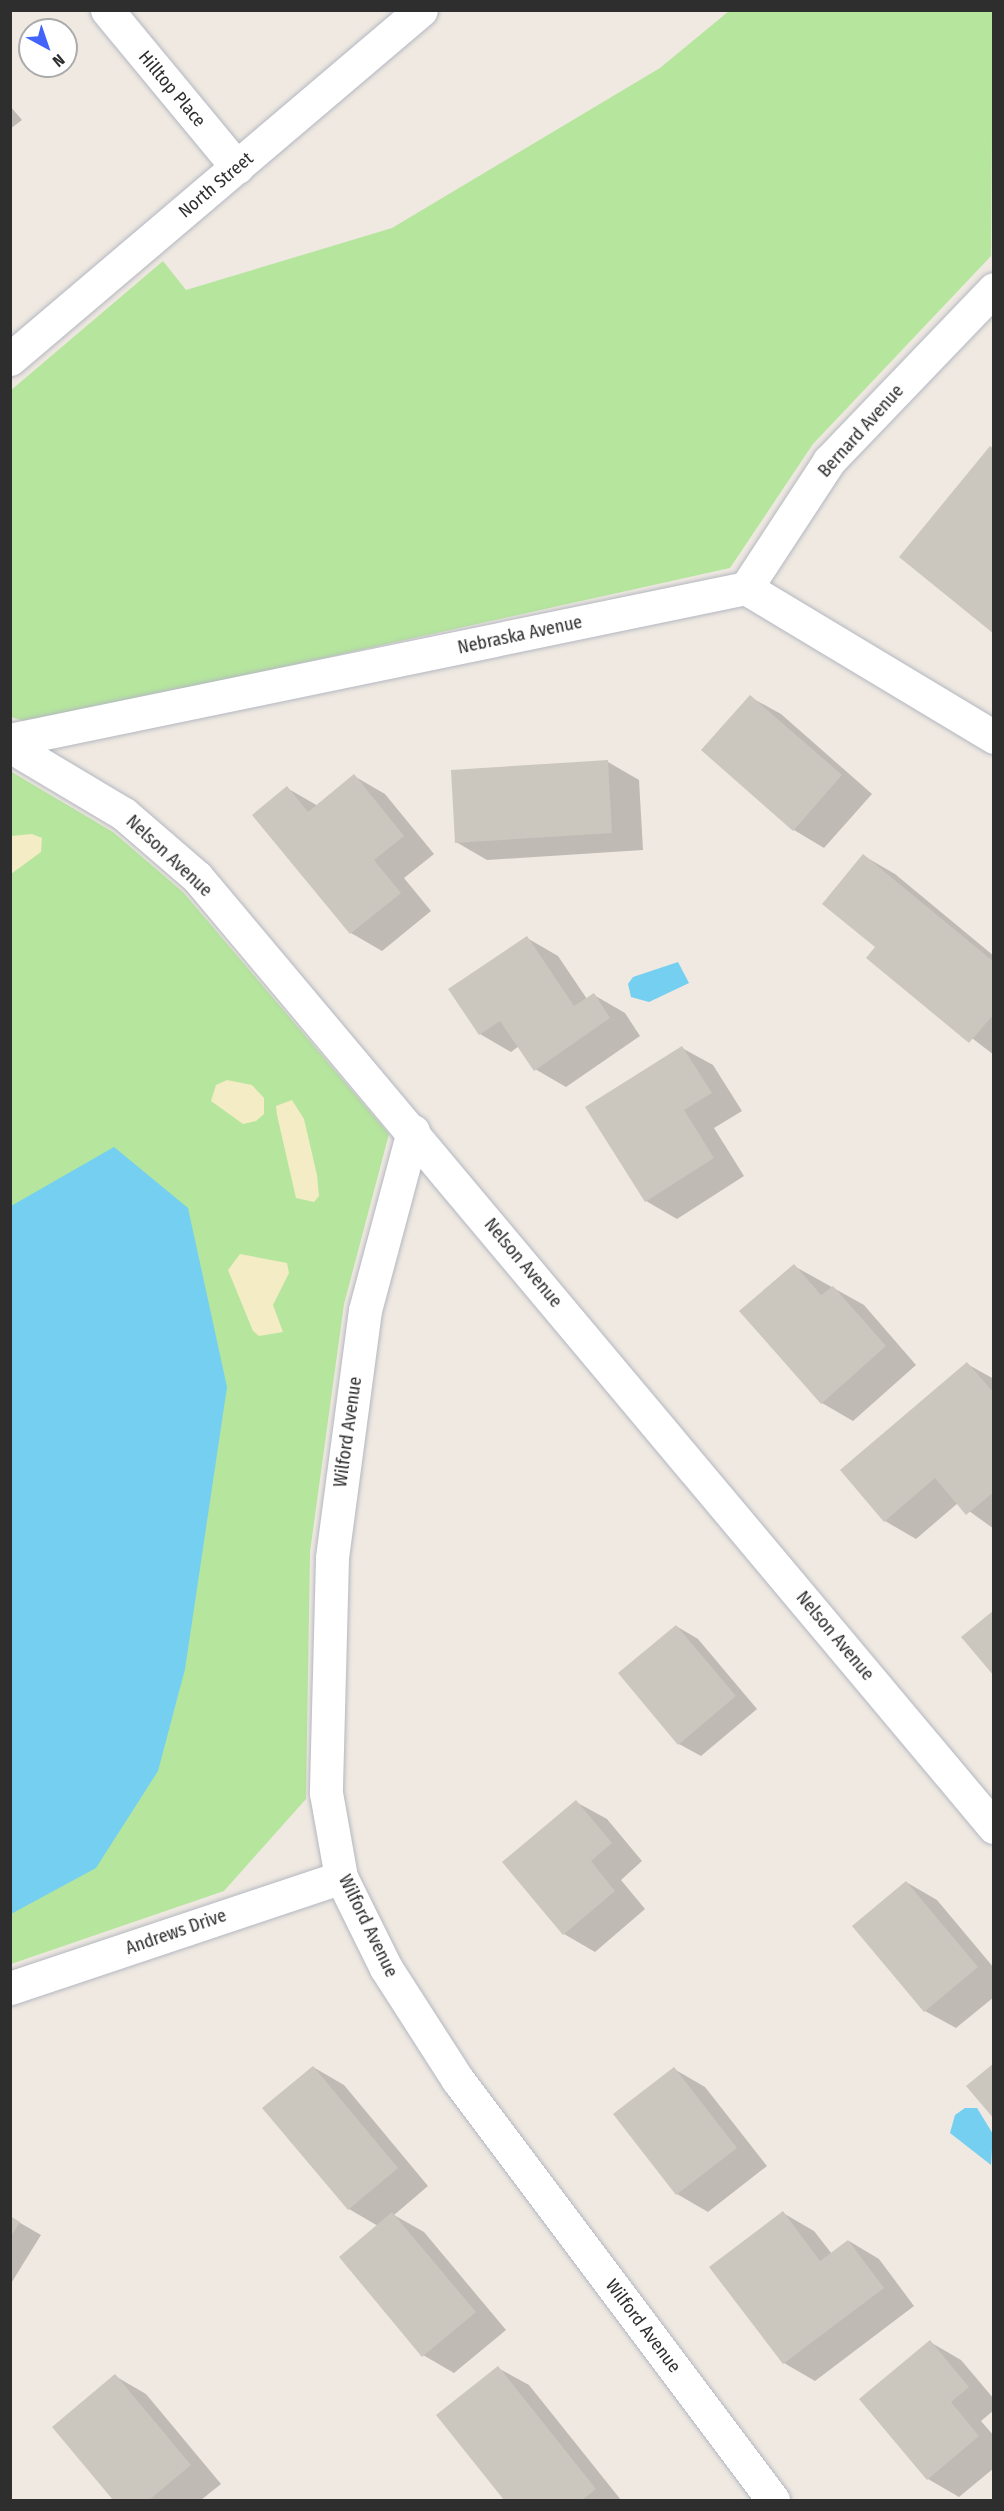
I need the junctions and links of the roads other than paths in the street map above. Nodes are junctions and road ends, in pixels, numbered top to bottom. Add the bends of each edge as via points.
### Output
1 (107, 10) edge
2 (421, 10) edge
3 (237, 167) junction
4 (993, 289) edge
5 (10, 359) edge
6 (746, 588) junction
7 (993, 737) edge
8 (10, 741) edge
9 (10, 747) edge
10 (413, 1131) junction
11 (993, 1827) edge
12 (341, 1877) junction
13 (10, 1988) edge
14 (774, 2500) edge

1 - 3 street, Hilltop Place
2 - 3 street, North Street
3 - 5 street, North Street
4 - 6 street, Bernard Avenue via 829,460
6 - 7 street
6 - 8 street, Nebraska Avenue
9 - 10 street, Nelson Avenue via 124,814 197,877
10 - 11 street, Nelson Avenue
10 - 12 street, Wilford Avenue via 365,1310 332,1558 326,1793
12 - 13 street, Andrews Drive
12 - 14 street, Wilford Avenue via 386,1968 458,2080

